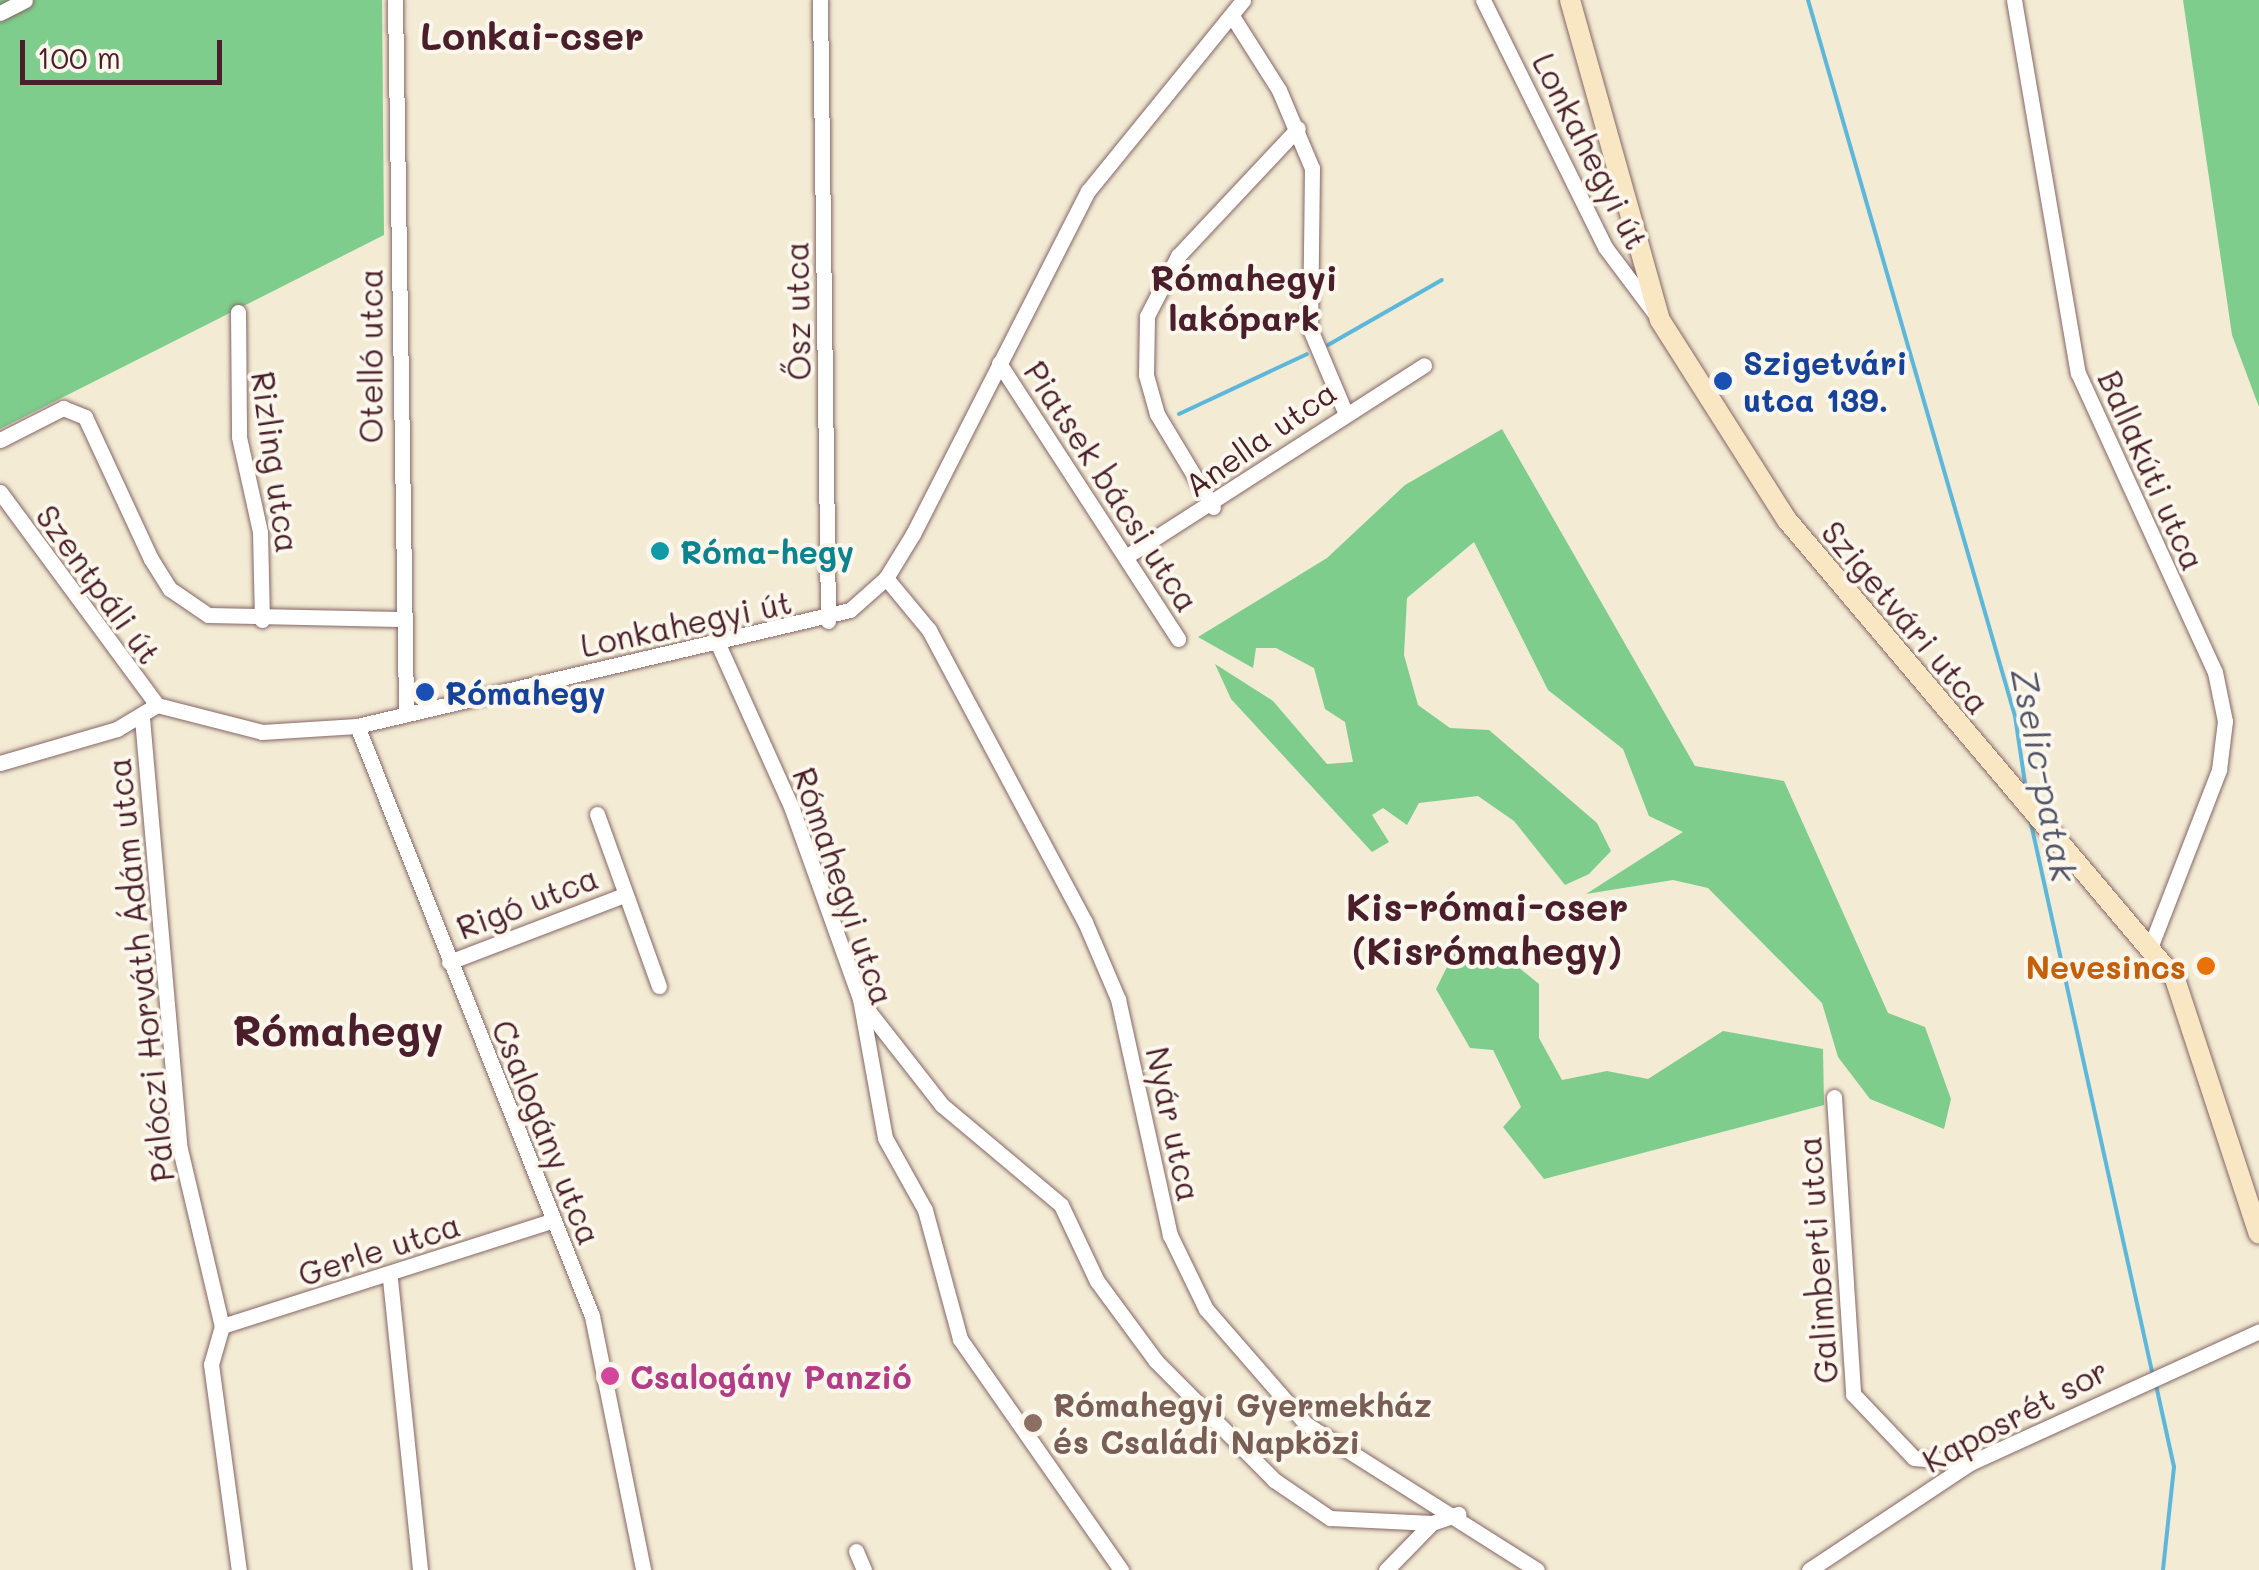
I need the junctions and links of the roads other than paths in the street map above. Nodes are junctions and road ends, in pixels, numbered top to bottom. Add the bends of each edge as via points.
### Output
1 (25, 0) edge
2 (396, 0) edge
3 (820, 0) edge
4 (1243, 0) edge
5 (1483, 0) edge
6 (1570, 0) edge
7 (2014, 0) edge
8 (0, 14) edge
9 (1234, 20) junction
10 (1298, 128) junction
11 (238, 312) dead end
12 (1660, 320) junction
13 (999, 363) junction
14 (1424, 365) dead end
15 (1345, 412) junction
16 (0, 440) edge
17 (0, 492) edge
18 (1213, 507) junction
19 (1127, 556) junction
20 (886, 578) junction
21 (399, 618) junction
22 (262, 620) junction
23 (828, 621) junction
24 (1178, 640) dead end
25 (718, 644) junction
26 (158, 706) junction
27 (406, 712) junction
28 (142, 718) junction
29 (357, 726) junction
30 (0, 763) edge
31 (597, 814) dead end
32 (624, 894) junction
33 (2151, 945) junction
34 (450, 962) junction
35 (659, 986) dead end
36 (860, 1000) junction
37 (1834, 1098) dead end
38 (551, 1220) junction
39 (2259, 1234) edge
40 (390, 1279) junction
41 (222, 1326) junction
42 (2259, 1331) edge
43 (1970, 1463) junction
44 (1458, 1514) junction
45 (1432, 1523) junction
46 (856, 1551) dead end
47 (239, 1570) edge
48 (420, 1570) edge
49 (643, 1570) edge
50 (864, 1570) edge
51 (1120, 1570) edge
52 (1386, 1570) edge
53 (1538, 1570) edge
54 (1809, 1570) edge

1 - 8 street
2 - 21 street, Otelló utca
3 - 23 street, Ősz utca
4 - 9 street, Lonkahegyi út
5 - 12 street, Lonkahegyi út via 1605,247
6 - 12 street, Szigetvári utca
7 - 33 street, Ballakúti utca via 2078,373 2215,672 2224,722 2219,770
9 - 10 street
9 - 13 street, Lonkahegyi út via 1088,190
10 - 15 street via 1314,198 1310,328
10 - 18 street via 1178,256 1147,316 1146,375 1157,414
11 - 22 street, Rizling utca via 239,436 260,532
12 - 33 street, Szigetvári utca via 1788,520 2047,834
13 - 19 street, Piatsek bácsi utca
13 - 20 street, Lonkahegyi út
14 - 15 street, Anella utca
15 - 18 street, Anella utca
16 - 22 street via 75,410 170,588 208,615
17 - 26 street, Szentpáli út
18 - 19 street, Anella utca
19 - 24 street, Piatsek bácsi utca
20 - 23 street, Lonkahegyi út
20 - 44 street, Nyár utca via 928,630 1091,937 1118,999 1170,1235 1206,1309 1306,1424
21 - 22 street
21 - 27 street, Otelló utca
23 - 25 street, Lonkahegyi út
25 - 27 street, Lonkahegyi út
25 - 36 street, Rómahegyi utca via 792,809
26 - 28 street
26 - 29 street, Lonkahegyi út via 262,732
27 - 29 street, Lonkahegyi út
28 - 30 street
28 - 41 street, Pálóczi Horváth Ádám utca via 180,1149
29 - 34 street, Csalogány utca
31 - 32 street, Rigó utca
32 - 34 street, Rigó utca
32 - 35 street, Rigó utca
33 - 39 street, Szigetvári utca via 2189,1014
34 - 38 street, Csalogány utca
36 - 45 street via 942,1105 1061,1206 1097,1281 1156,1361 1274,1480 1330,1518
36 - 51 street, Rómahegyi utca via 886,1138 926,1210 960,1339
37 - 43 street, Galimberti utca via 1853,1394 1914,1458
38 - 40 street, Gerle utca
38 - 49 street, Csalogány utca via 592,1316
40 - 41 street, Gerle utca
40 - 48 street
41 - 47 street, Pálóczi Horváth Ádám utca via 211,1364
42 - 43 street, Kaposrét sor
43 - 54 street, Kaposrét sor
44 - 45 street
44 - 53 street, Nyár utca
45 - 52 street
46 - 50 street

